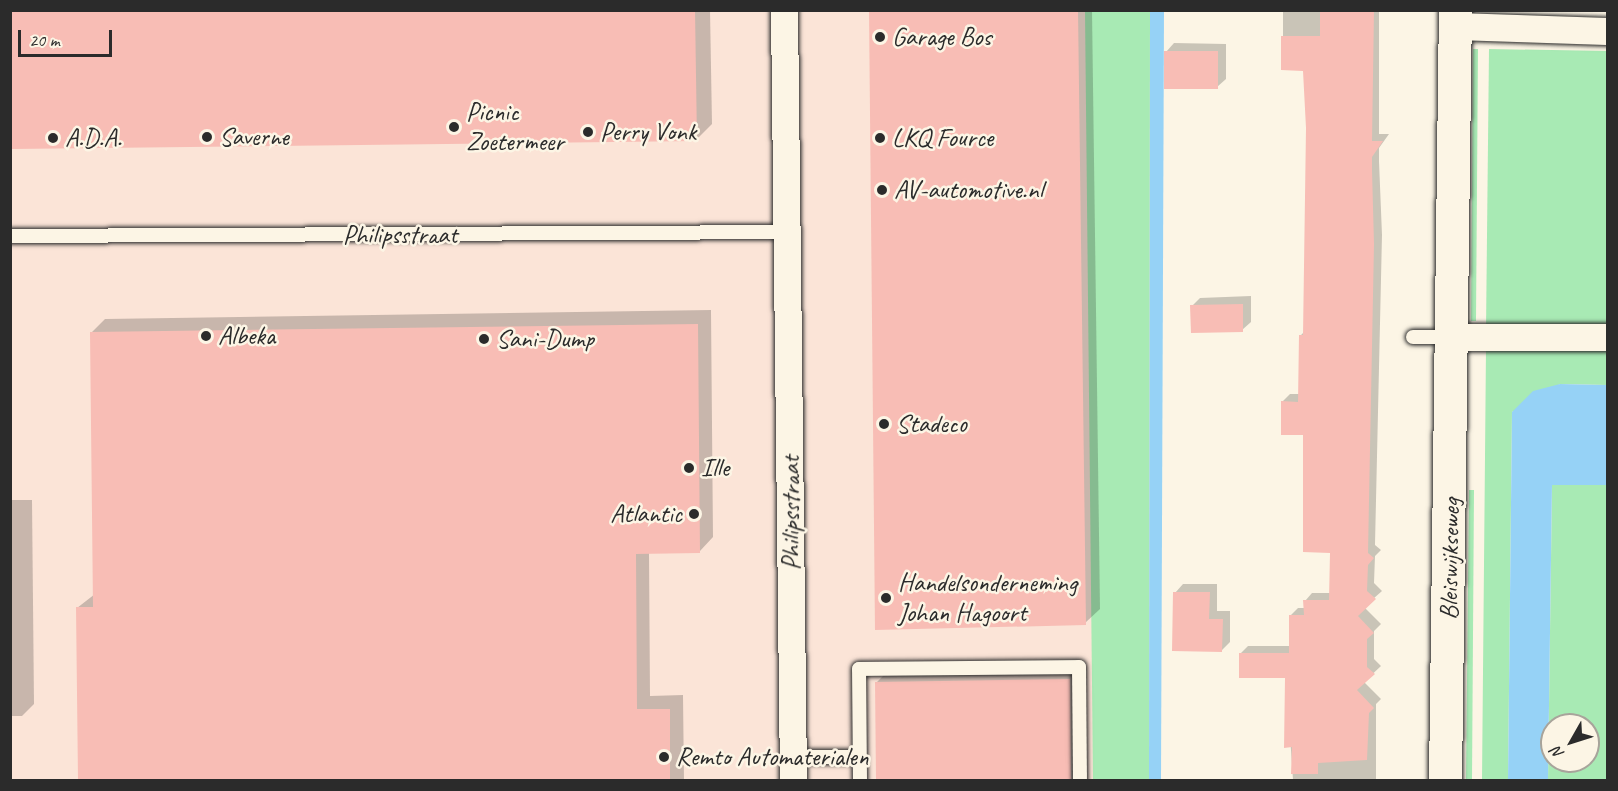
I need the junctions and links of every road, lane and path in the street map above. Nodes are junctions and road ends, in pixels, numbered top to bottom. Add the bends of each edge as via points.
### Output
1 (784, 10) edge
2 (1455, 18) edge
3 (1608, 31) edge
4 (789, 232) junction
5 (10, 236) edge
6 (1453, 337) junction
7 (1413, 338) dead end
8 (1608, 338) edge
9 (860, 757) junction
10 (793, 769) edge
11 (860, 780) edge
12 (1080, 780) edge
13 (1445, 780) edge

1 - 4 street, Philipsstraat
2 - 3 street, Bleiswijkseweg
2 - 6 street, Bleiswijkseweg
4 - 5 lane, Philipsstraat
4 - 10 street, Philipsstraat
6 - 7 lane
6 - 8 street
6 - 13 street, Bleiswijkseweg
9 - 10 lane, Philipsstraat
9 - 11 lane
9 - 12 lane via 859,669 1079,667

